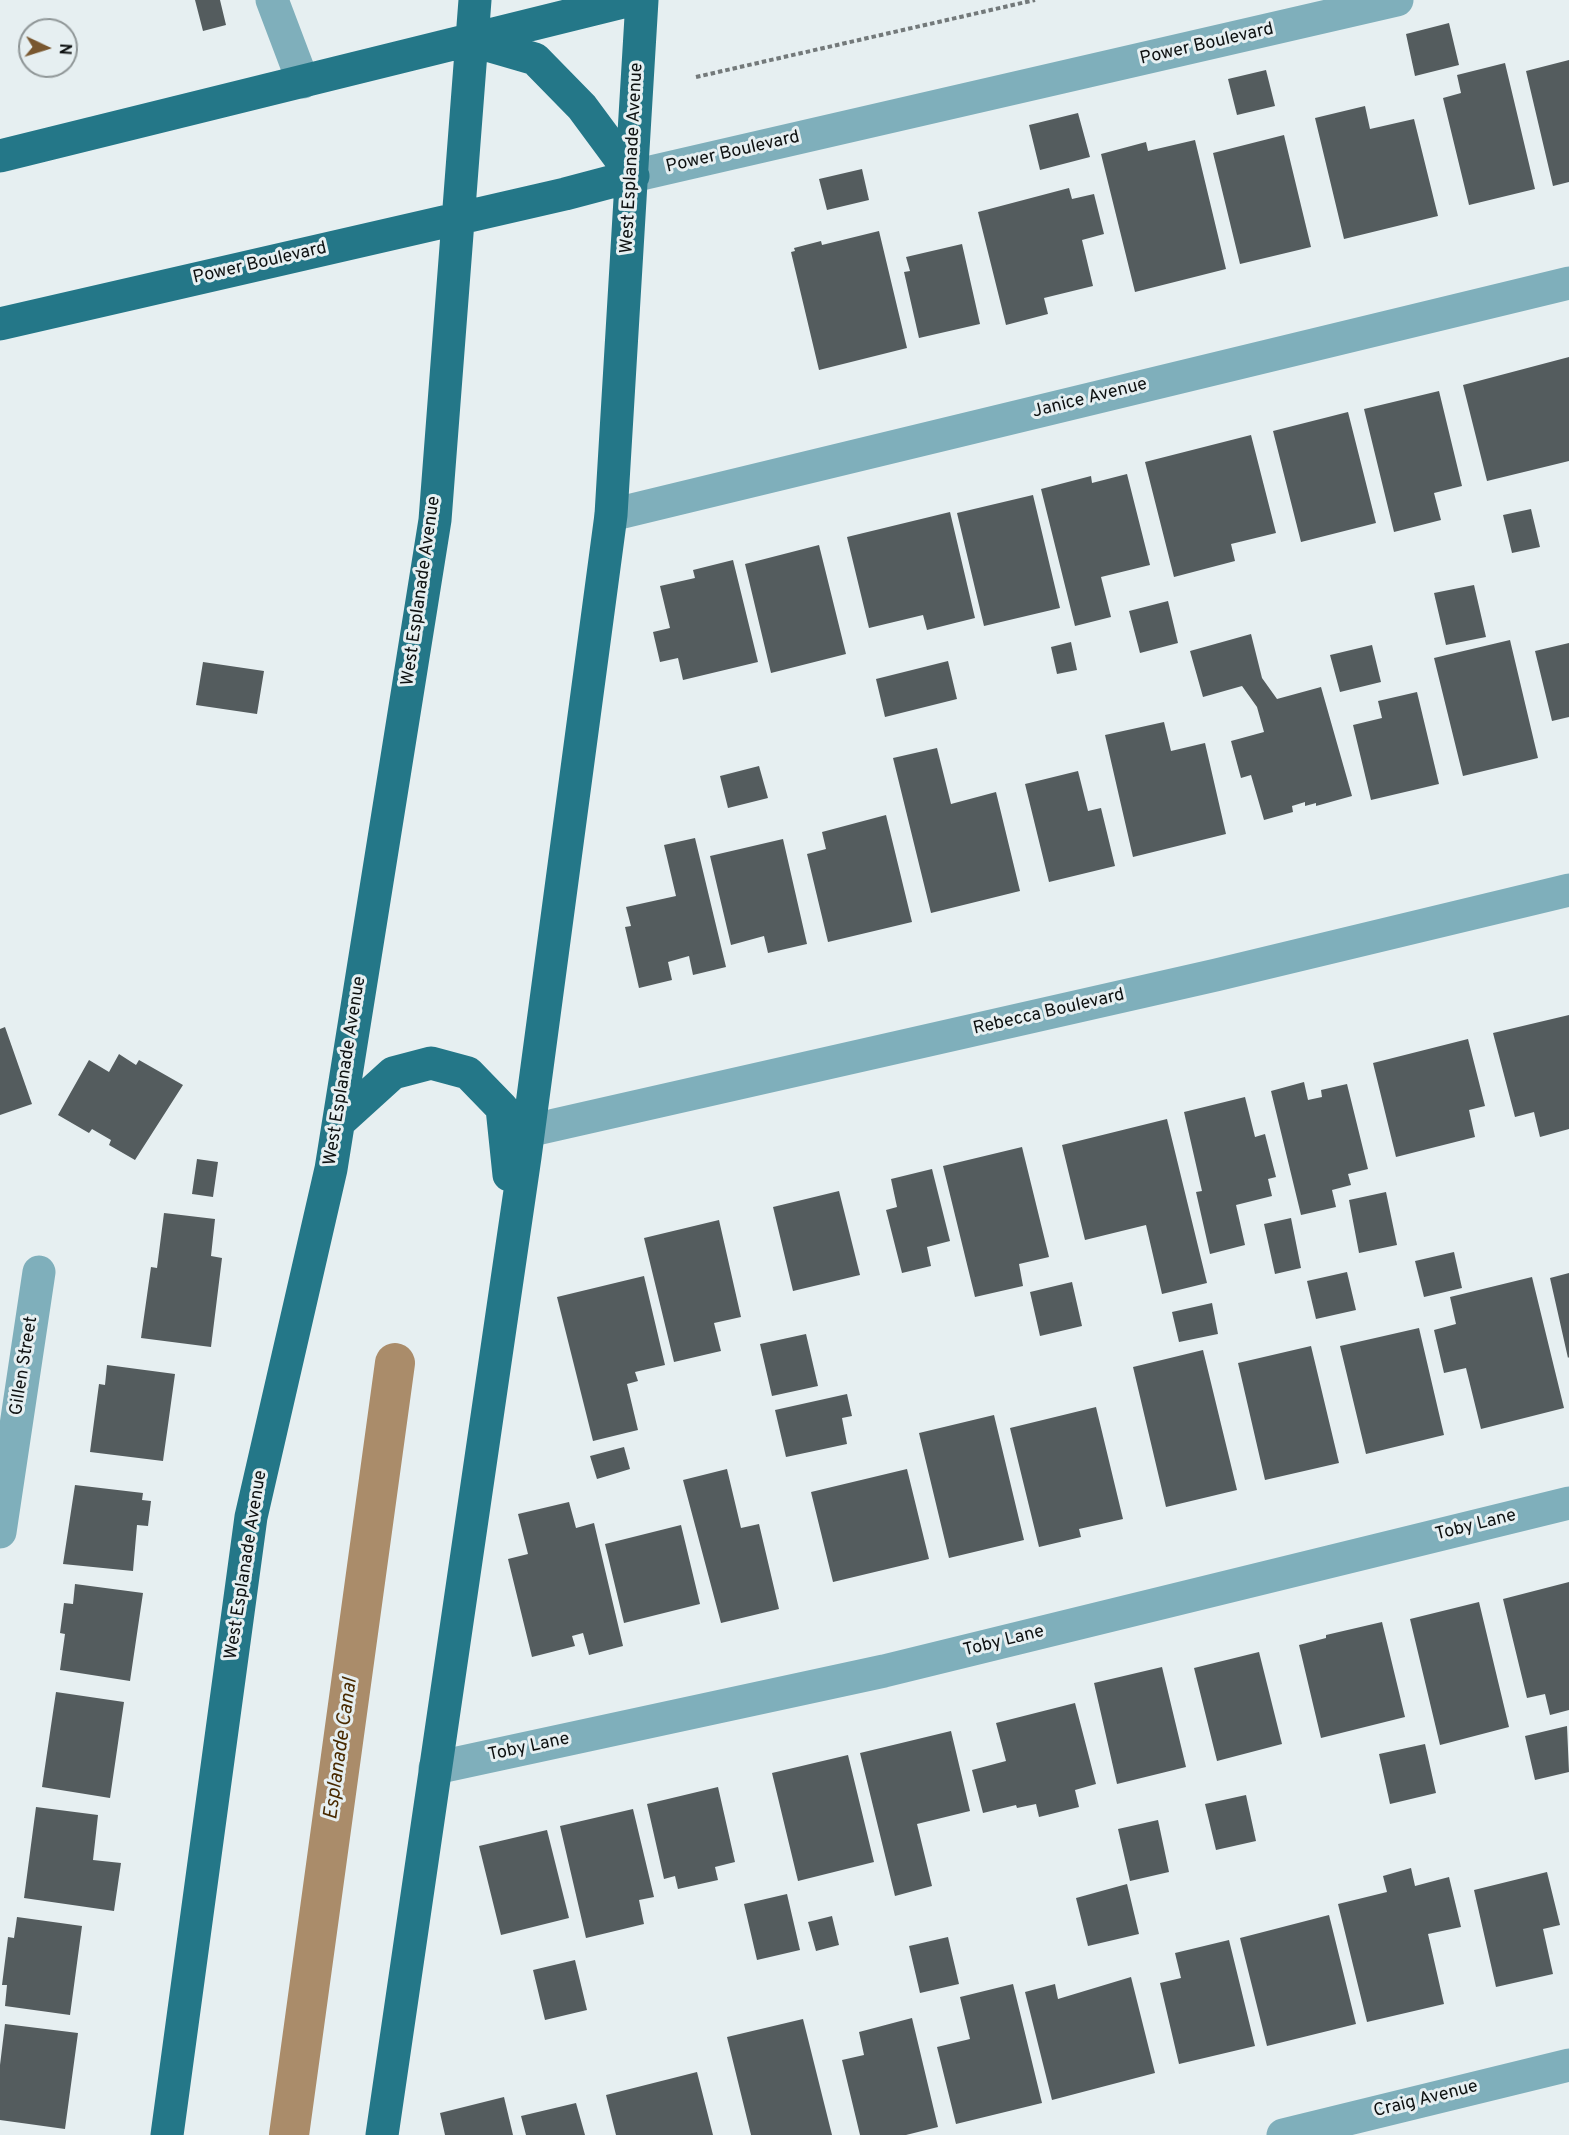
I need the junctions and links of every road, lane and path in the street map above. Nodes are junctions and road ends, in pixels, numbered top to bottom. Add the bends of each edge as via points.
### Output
1 (272, 0) edge
2 (475, 0) edge
3 (631, 0) edge
4 (642, 0) edge
5 (1035, 0) edge
6 (1311, 0) edge
7 (1397, 0) edge
8 (1280, 28) junction
9 (472, 41) junction
10 (696, 77) dead end
11 (303, 82) junction
12 (0, 156) edge
13 (633, 176) junction
14 (458, 219) junction
15 (1569, 283) edge
16 (0, 324) edge
17 (611, 515) junction
18 (1569, 890) edge
19 (339, 1122) junction
20 (528, 1131) junction
21 (515, 1228) junction
22 (39, 1272) dead end
23 (1569, 1503) edge
24 (0, 1532) edge
25 (435, 1768) junction
26 (1569, 2065) edge
27 (167, 2135) edge
28 (382, 2135) edge
29 (1283, 2135) edge

1 - 11 street
2 - 9 main road, West Esplanade Avenue
3 - 9 main road
4 - 13 main road, West Esplanade Avenue
5 - 10 path
6 - 8 street
7 - 8 street, Power Boulevard
8 - 13 street, Power Boulevard
9 - 11 main road
9 - 13 main road via 535,59 582,107
9 - 14 main road, West Esplanade Avenue
11 - 12 main road
13 - 14 main road, Power Boulevard
13 - 17 main road, West Esplanade Avenue
14 - 16 main road, Power Boulevard
14 - 19 main road, West Esplanade Avenue via 435,520
15 - 17 street, Janice Avenue
17 - 20 main road, West Esplanade Avenue
18 - 20 street, Rebecca Boulevard via 1216,975
19 - 21 main road via 393,1073 431,1063 468,1073 502,1108
19 - 27 main road, West Esplanade Avenue via 251,1517
20 - 21 main road, West Esplanade Avenue
21 - 25 main road, West Esplanade Avenue
22 - 24 street, Gillen Street
23 - 25 street, Toby Lane via 884,1671
25 - 28 main road, West Esplanade Avenue
26 - 29 street, Craig Avenue

